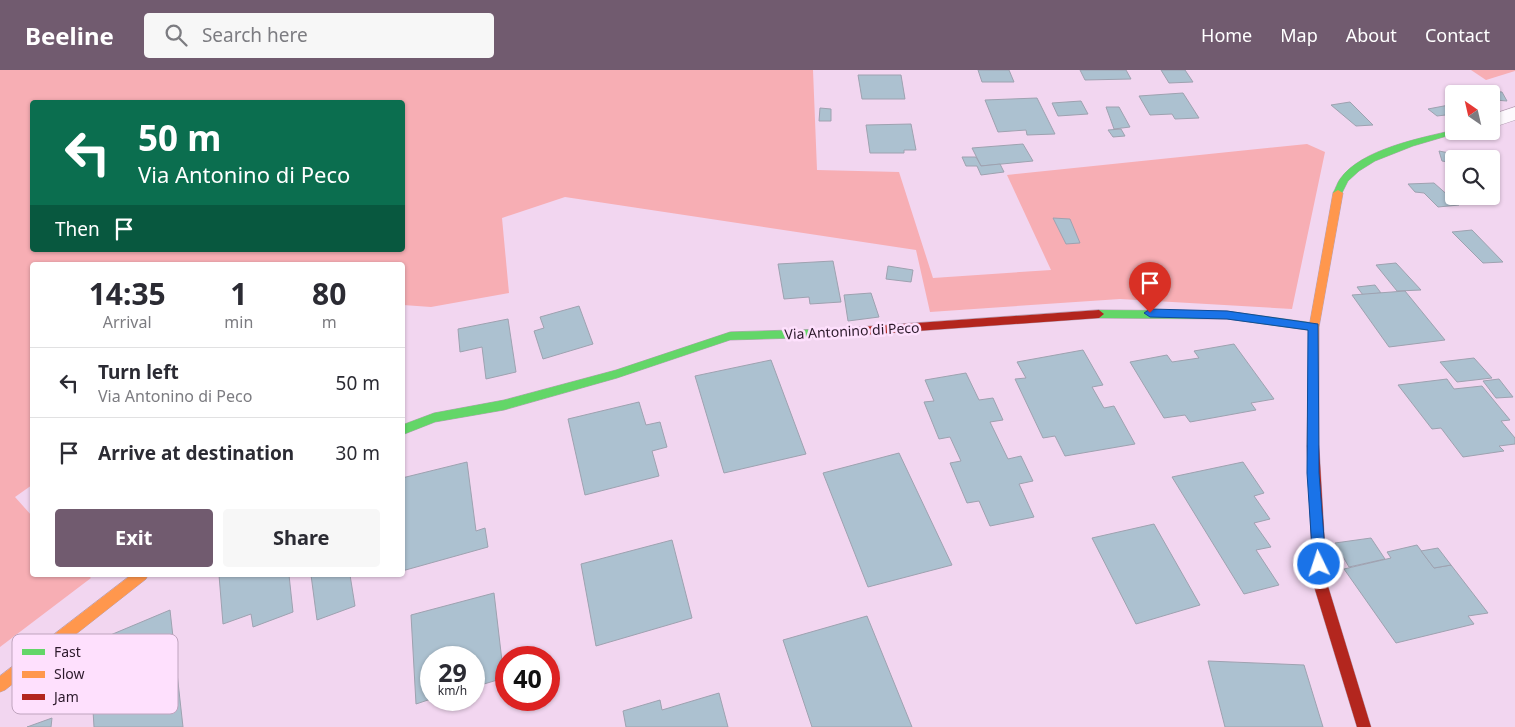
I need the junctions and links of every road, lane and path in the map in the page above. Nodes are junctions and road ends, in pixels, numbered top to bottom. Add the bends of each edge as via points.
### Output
1 (1515, 113) edge
2 (1500, 119) edge
3 (1445, 136) edge
4 (1314, 327) junction
5 (405, 429) edge
6 (137, 577) edge
7 (65, 634) edge
8 (12, 676) edge
9 (0, 685) edge
10 (1364, 727) edge

1 - 2 street
3 - 4 street via 1370,158 1348,173 1339,187
4 - 5 street, Via Antonino di Peco via 1227,315 1156,313 789,336 730,336 617,374 504,405 434,418
4 - 10 street via 1313,473 1320,583
6 - 7 street
8 - 9 street

